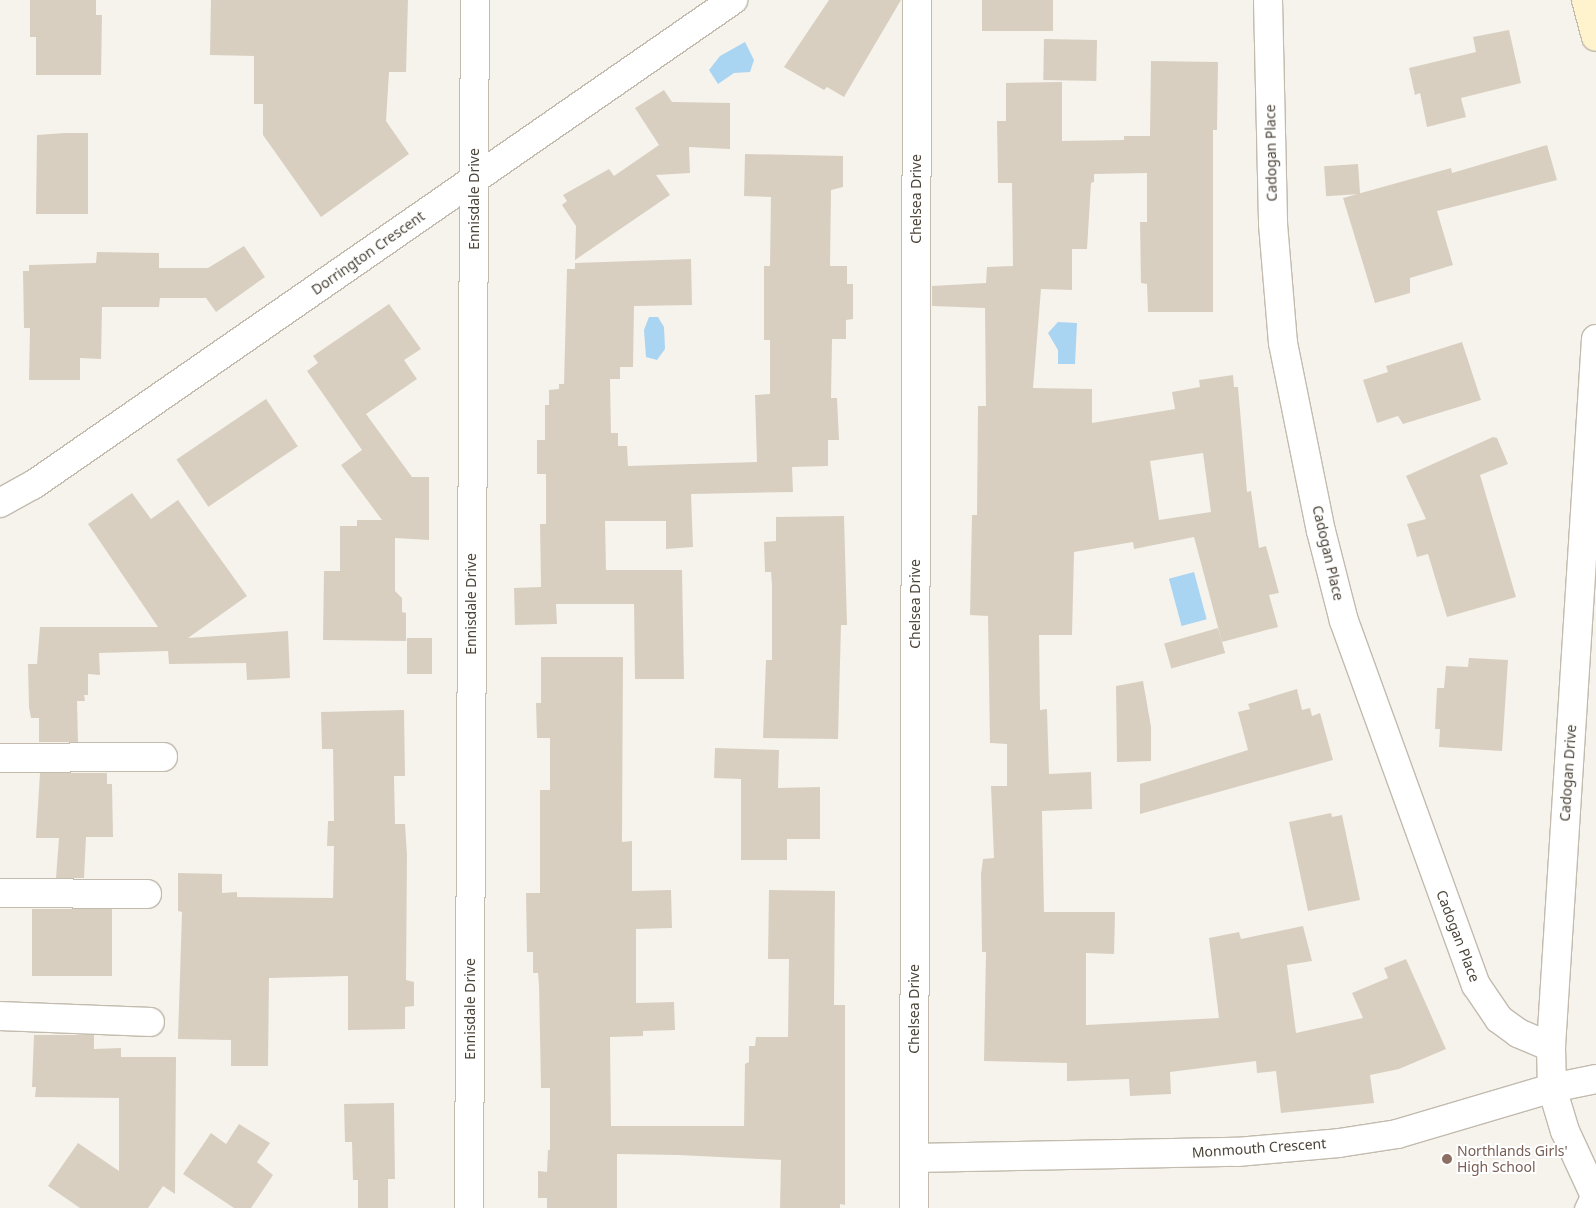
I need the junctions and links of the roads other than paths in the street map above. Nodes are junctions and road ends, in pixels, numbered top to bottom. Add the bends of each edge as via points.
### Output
1 (475, 0) edge
2 (733, 0) edge
3 (916, 0) edge
4 (1268, 0) edge
5 (1586, 0) edge
6 (1596, 38) edge
7 (474, 180) junction
8 (1596, 339) edge
9 (0, 503) edge
10 (163, 757) dead end
11 (0, 758) edge
12 (0, 893) edge
13 (147, 894) dead end
14 (0, 1016) edge
15 (150, 1022) dead end
16 (1551, 1047) junction
17 (1596, 1079) edge
18 (1552, 1088) junction
19 (914, 1158) junction
20 (1590, 1198) edge
21 (469, 1208) edge
22 (914, 1208) edge

1 - 7 street, Ennisdale Drive
2 - 7 street, Dorrington Crescent
3 - 19 street, Chelsea Drive
4 - 16 street, Cadogan Place via 1273,224 1283,343 1321,531 1344,621 1476,985 1499,1019
5 - 6 main road
7 - 9 street, Dorrington Crescent via 33,485
7 - 21 street, Ennisdale Drive
8 - 16 street, Cadogan Drive
10 - 11 street
12 - 13 street
14 - 15 street
16 - 18 street, Cadogan Drive
17 - 18 street, Monmouth Crescent
18 - 19 street, Monmouth Crescent via 1397,1134 1339,1143 1237,1152
18 - 20 street, Cadogan Drive
19 - 22 street, Chelsea Drive

